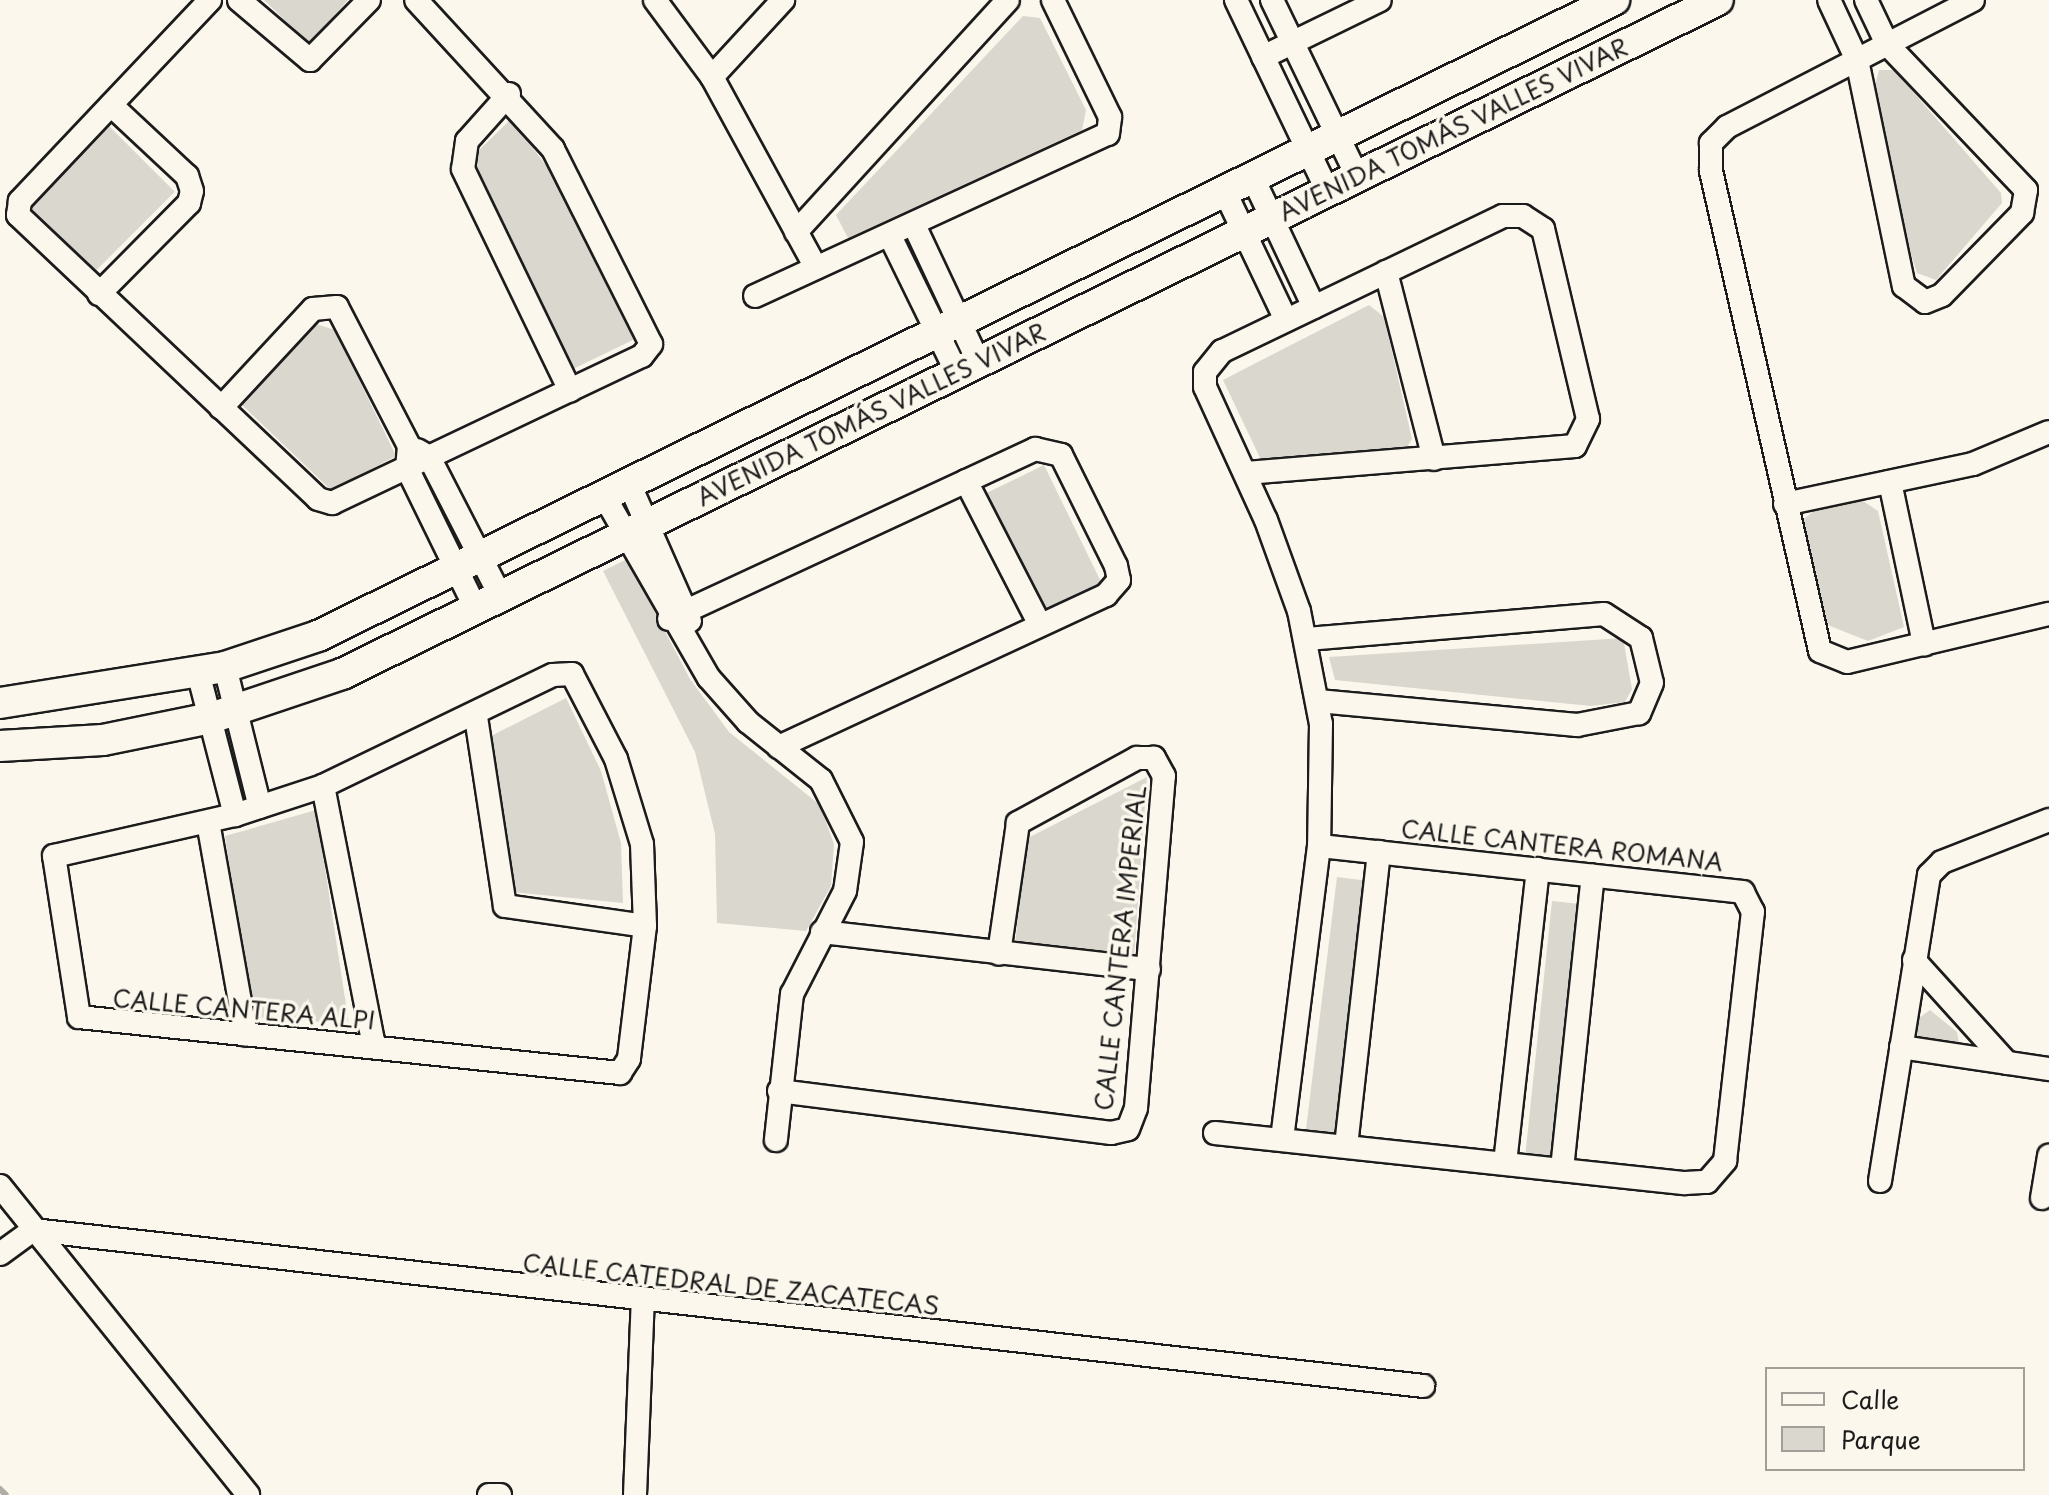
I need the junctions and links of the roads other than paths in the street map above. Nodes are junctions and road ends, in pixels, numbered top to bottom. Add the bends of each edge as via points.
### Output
1 (210, 0) edge
2 (239, 0) edge
3 (369, 0) edge
4 (416, 0) edge
5 (655, 0) edge
6 (783, 0) edge
7 (1008, 0) edge
8 (1053, 0) edge
9 (1236, 0) edge
10 (1272, 0) edge
11 (1380, 0) edge
12 (1614, 0) edge
13 (1718, 0) edge
14 (1866, 0) edge
15 (1973, 0) edge
16 (1832, 1) edge
17 (1292, 43) junction
18 (1887, 44) junction
19 (1263, 57) junction
20 (1857, 60) junction
21 (712, 77) junction
22 (509, 94) junction
23 (111, 105) junction
24 (1337, 133) junction
25 (1307, 148) junction
26 (1252, 176) junction
27 (1357, 176) junction
28 (1224, 190) junction
29 (1327, 190) junction
30 (1271, 218) junction
31 (914, 225) junction
32 (1244, 231) junction
33 (796, 232) junction
34 (890, 236) junction
35 (1286, 249) junction
36 (1259, 262) junction
37 (816, 268) junction
38 (1386, 272) junction
39 (944, 288) junction
40 (99, 294) junction
41 (755, 296) dead end
42 (920, 298) junction
43 (1314, 307) junction
44 (1286, 320) junction
45 (947, 325) junction
46 (967, 366) junction
47 (570, 390) junction
48 (221, 408) junction
49 (2049, 432) edge
50 (408, 457) junction
51 (429, 457) junction
52 (1434, 459) junction
53 (1246, 473) junction
54 (966, 481) junction
55 (1890, 482) junction
56 (615, 488) junction
57 (1785, 504) junction
58 (461, 519) junction
59 (438, 530) junction
60 (636, 530) junction
61 (664, 557) junction
62 (469, 566) junction
63 (642, 568) junction
64 (489, 605) junction
65 (690, 610) junction
66 (2049, 614) edge
67 (669, 619) junction
68 (1040, 625) junction
69 (1307, 639) junction
70 (1924, 644) junction
71 (691, 647) junction
72 (212, 669) junction
73 (1318, 701) junction
74 (0, 703) edge
75 (224, 715) junction
76 (476, 717) junction
77 (246, 745) junction
78 (0, 746) edge
79 (779, 747) junction
80 (221, 753) junction
81 (323, 786) junction
82 (260, 807) junction
83 (235, 815) junction
84 (2049, 820) edge
85 (208, 822) junction
86 (1319, 846) junction
87 (1379, 852) junction
88 (1538, 869) junction
89 (1593, 876) junction
90 (645, 926) junction
91 (822, 932) junction
92 (999, 954) junction
93 (1914, 960) junction
94 (1149, 969) junction
95 (246, 1035) junction
96 (374, 1047) junction
97 (1901, 1047) junction
98 (2007, 1063) junction
99 (2049, 1069) edge
100 (779, 1091) junction
101 (1215, 1133) dead end
102 (1282, 1139) junction
103 (776, 1140) dead end
104 (1346, 1146) junction
105 (2049, 1156) edge
106 (1505, 1163) junction
107 (1562, 1169) junction
108 (1880, 1181) dead end
109 (0, 1186) edge
110 (2042, 1198) dead end
111 (33, 1230) junction
112 (0, 1254) edge
113 (643, 1300) junction
114 (1423, 1386) dead end
115 (248, 1495) edge
116 (489, 1495) edge
117 (500, 1495) edge
118 (635, 1495) edge

1 - 23 street
2 - 3 street via 310,60
4 - 22 street
5 - 21 street
6 - 21 street
7 - 33 street
8 - 31 street via 1110,117 1108,134
9 - 19 street
10 - 17 street
11 - 17 street
12 - 24 main road, AVENIDA TOMÁS VALLES VIVAR
13 - 27 main road, AVENIDA TOMÁS VALLES VIVAR
14 - 18 street
15 - 18 street
16 - 20 street
17 - 19 street
17 - 24 street
18 - 20 street
18 - 20 street via 2026,190 2022,213 1934,300 1916,300 1904,286
19 - 25 street
20 - 57 street via 1727,127 1711,143
21 - 33 street
22 - 47 street via 467,141 463,169
22 - 47 street via 577,187 651,338 642,356
23 - 40 street via 18,208 25,226
23 - 40 street via 187,176 192,191 189,203
24 - 25 main road, AVENIDA TOMÁS VALLES VIVAR
24 - 27 street
25 - 26 main road, AVENIDA TOMÁS VALLES VIVAR
25 - 29 street
26 - 28 main road, AVENIDA TOMÁS VALLES VIVAR
26 - 30 street
27 - 29 main road, AVENIDA TOMÁS VALLES VIVAR
28 - 32 street
28 - 45 main road, AVENIDA TOMÁS VALLES VIVAR
29 - 30 main road, AVENIDA TOMÁS VALLES VIVAR
30 - 32 main road, AVENIDA TOMÁS VALLES VIVAR
30 - 35 street
31 - 34 street
31 - 39 street
32 - 36 street
32 - 46 main road, AVENIDA TOMÁS VALLES VIVAR
33 - 37 street
34 - 37 street
34 - 42 street
35 - 36 street
35 - 43 street
36 - 44 street
37 - 41 street
38 - 43 street
38 - 52 street
38 - 52 street via 1503,216 1535,221 1547,240 1586,407 1581,440 1566,450
39 - 42 street
39 - 45 street
40 - 48 street
42 - 45 street
43 - 44 street
44 - 53 street via 1215,355 1205,372 1205,387
45 - 46 street
45 - 56 main road, AVENIDA TOMÁS VALLES VIVAR
46 - 60 main road, AVENIDA TOMÁS VALLES VIVAR
47 - 51 street
48 - 50 street via 324,503
48 - 50 street via 313,309 329,305 344,313
49 - 55 street via 1996,458
50 - 51 street
50 - 59 street
51 - 58 street
52 - 53 street
53 - 69 street
54 - 65 street
54 - 68 street
54 - 68 street via 1035,449 1061,455 1119,580 1106,595
55 - 57 street
55 - 70 street
56 - 60 street
56 - 62 main road, AVENIDA TOMÁS VALLES VIVAR
57 - 70 street via 1813,636 1826,659 1847,662
58 - 59 street
58 - 62 street
59 - 62 street
60 - 61 street
60 - 63 street
60 - 64 main road, AVENIDA TOMÁS VALLES VIVAR
61 - 63 street
61 - 65 street
62 - 64 street
62 - 72 main road, AVENIDA TOMÁS VALLES VIVAR via 318,636
63 - 67 street
64 - 75 main road, AVENIDA TOMÁS VALLES VIVAR via 304,690
65 - 67 street
65 - 71 street
66 - 70 street
67 - 71 street
68 - 79 street
69 - 73 street
69 - 73 street via 1604,614 1641,638 1652,683 1639,713 1577,725
71 - 79 street via 727,703
72 - 74 main road, AVENIDA TOMÁS VALLES VIVAR
72 - 75 street
73 - 86 street
75 - 77 street
75 - 78 main road, AVENIDA TOMÁS VALLES VIVAR via 103,740
75 - 80 street
76 - 81 street, CALLE CANTERA ALPI
76 - 90 street via 505,906
76 - 90 street, CALLE CANTERA ALPI via 553,675 572,674 579,682 632,803 647,892
77 - 80 street
77 - 82 street
79 - 91 street via 834,797 852,842 852,870
80 - 83 street
81 - 82 street, CALLE CANTERA ALPI
81 - 96 street
82 - 83 street, CALLE CANTERA ALPI
83 - 85 street, CALLE CANTERA ALPI
84 - 93 street via 1934,868
85 - 95 street
85 - 95 street, CALLE CANTERA ALPI via 54,856 74,1006 89,1021
86 - 87 street, CALLE CANTERA ROMANA
86 - 102 street
87 - 88 street, CALLE CANTERA ROMANA
87 - 104 street
88 - 89 street, CALLE CANTERA ROMANA
88 - 106 street
89 - 107 street
89 - 107 street, CALLE CANTERA ROMANA via 1732,888 1751,905 1751,928 1719,1174 1685,1183
90 - 96 street, CALLE CANTERA ALPI via 629,1059 620,1073
91 - 92 street
91 - 100 street via 792,994
92 - 94 street
92 - 94 street, CALLE CANTERA IMPERIAL via 1018,823 1137,758 1154,758 1164,776
93 - 97 street
93 - 98 street
94 - 100 street, CALLE CANTERA IMPERIAL via 1136,1108 1122,1132
95 - 96 street, CALLE CANTERA ALPI
97 - 98 street
97 - 108 street
98 - 99 street
100 - 103 street
101 - 102 street, CALLE CANTERA ROMANA
102 - 104 street, CALLE CANTERA ROMANA
104 - 106 street, CALLE CANTERA ROMANA
105 - 110 street
106 - 107 street, CALLE CANTERA ROMANA
109 - 111 street
111 - 112 street
111 - 113 street, CALLE CATEDRAL DE ZACATECAS
111 - 115 street
113 - 114 street, CALLE CATEDRAL DE ZACATECAS
113 - 118 street
116 - 117 street

